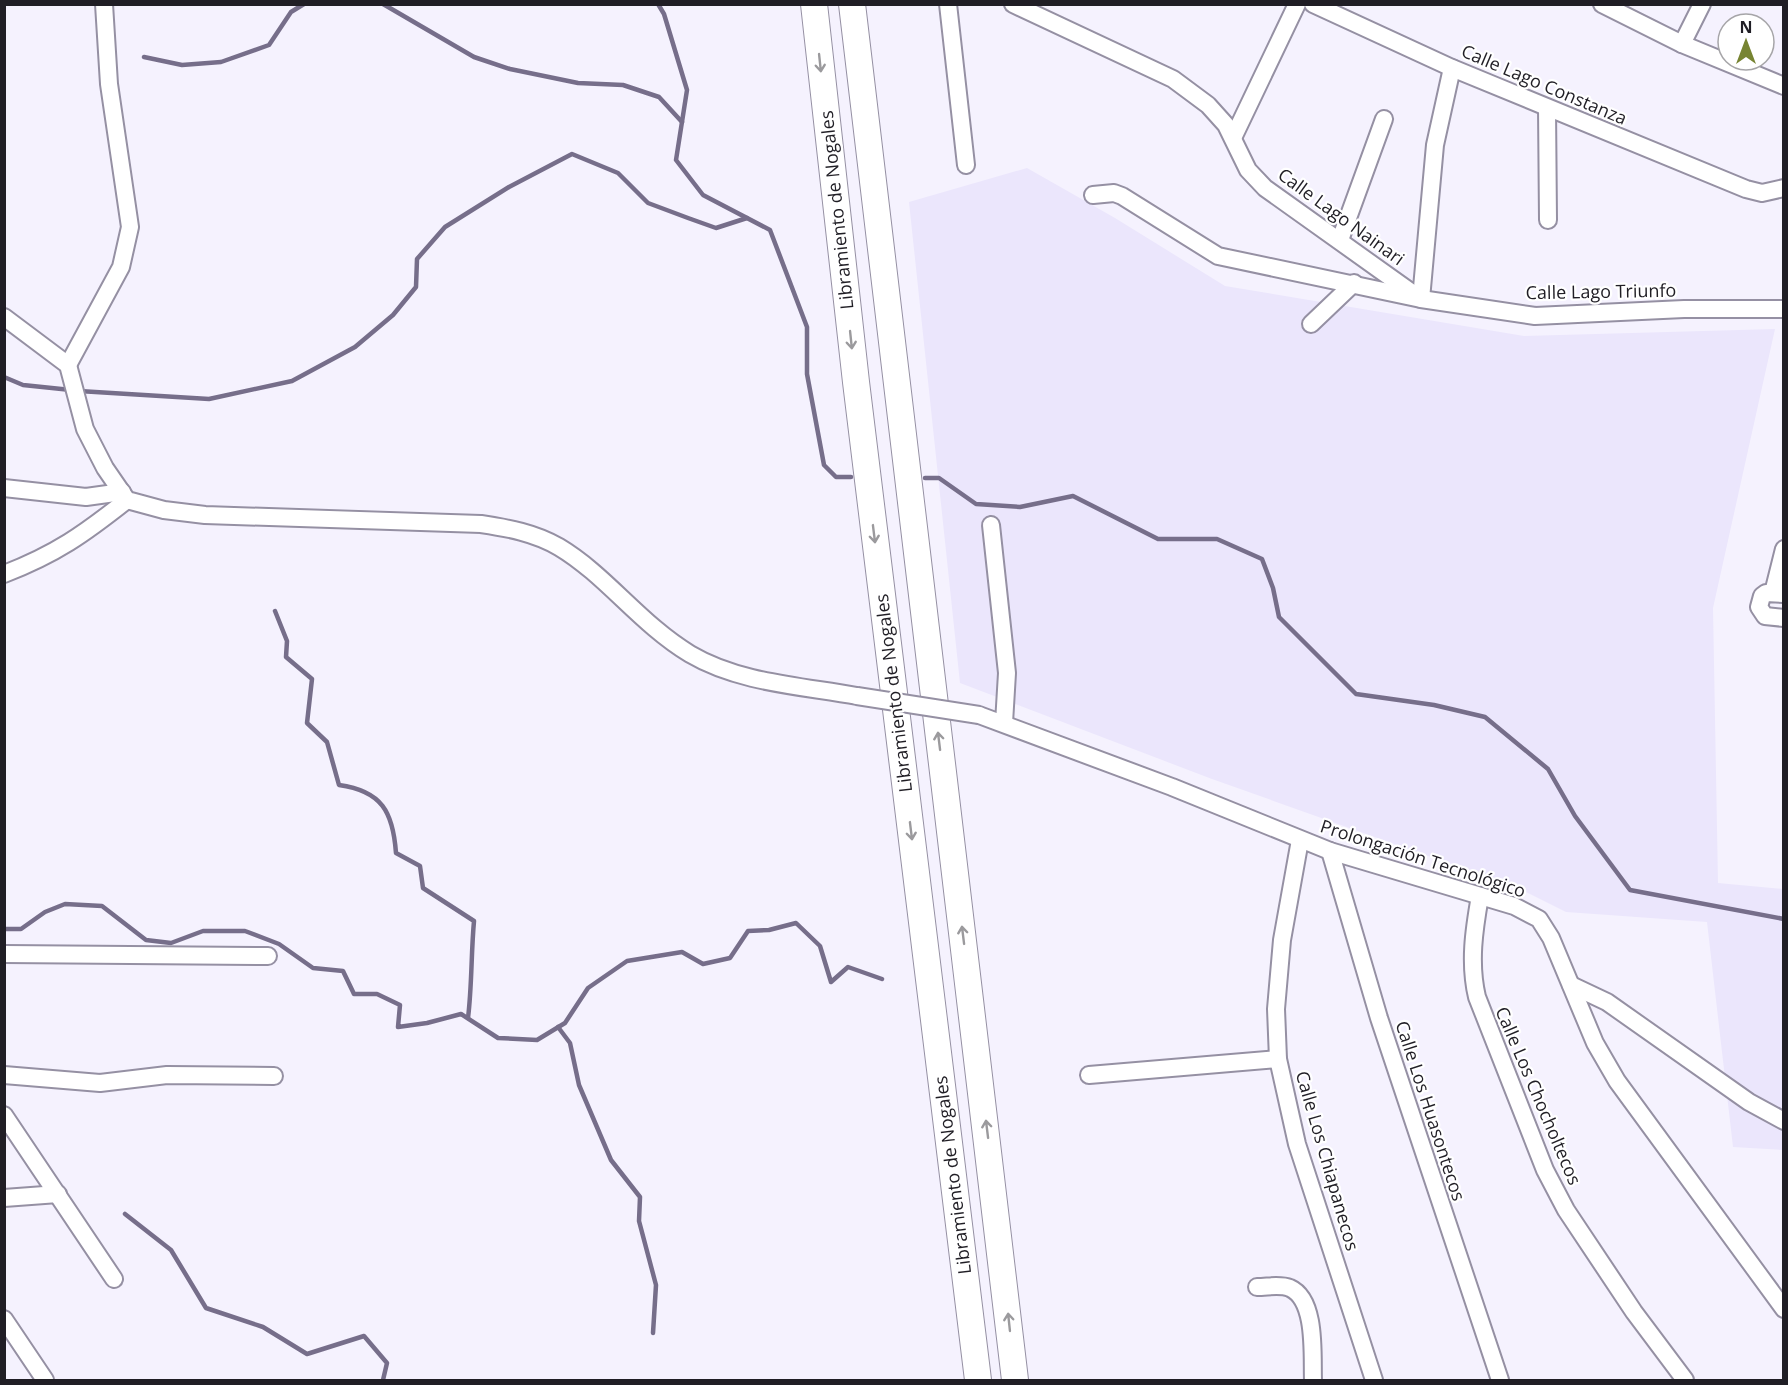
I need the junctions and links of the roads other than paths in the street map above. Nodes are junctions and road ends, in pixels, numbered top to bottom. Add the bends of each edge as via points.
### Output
1 (104, 4) edge
2 (814, 4) edge
3 (852, 4) edge
4 (948, 4) edge
5 (1014, 4) edge
6 (1298, 4) edge
7 (1313, 4) edge
8 (1602, 4) edge
9 (1702, 4) edge
10 (1682, 44) junction
11 (1452, 68) junction
12 (1784, 86) edge
13 (1547, 108) junction
14 (1383, 119) dead end
15 (1233, 138) junction
16 (966, 165) dead end
17 (1784, 188) edge
18 (1093, 195) dead end
19 (1548, 220) dead end
20 (1340, 240) junction
21 (1354, 283) junction
22 (1421, 299) junction
23 (1784, 309) edge
24 (4, 317) edge
25 (1311, 324) dead end
26 (68, 365) junction
27 (4, 488) edge
28 (125, 496) junction
29 (991, 525) dead end
30 (1784, 549) edge
31 (4, 574) edge
32 (1778, 594) edge
33 (1784, 618) edge
34 (1004, 723) junction
35 (1299, 840) junction
36 (1330, 851) junction
37 (1480, 896) junction
38 (4, 954) edge
39 (268, 956) dead end
40 (1571, 985) junction
41 (1278, 1059) junction
42 (1089, 1075) dead end
43 (4, 1076) edge
44 (274, 1076) dead end
45 (4, 1115) edge
46 (1784, 1121) edge
47 (58, 1194) junction
48 (4, 1198) edge
49 (114, 1279) dead end
50 (1257, 1287) dead end
51 (1784, 1308) edge
52 (4, 1319) edge
53 (45, 1380) edge
54 (978, 1380) edge
55 (1015, 1380) edge
56 (1313, 1380) edge
57 (1374, 1380) edge
58 (1500, 1380) edge
59 (1685, 1380) edge

1 - 26 street via 109,84 130,226 121,267
2 -> 54 highway, Libramiento de Nogales via 856,382
55 -> 3 highway
4 - 16 street
5 - 15 street, Calle Lago Nainari via 1173,79 1208,105
6 - 15 street
7 - 11 street, Calle Lago Constanza
8 - 10 street
9 - 10 street
10 - 12 street
11 - 13 street, Calle Lago Constanza
11 - 22 street via 1435,146
13 - 17 street, Calle Lago Constanza via 1762,193
13 - 19 street
14 - 20 street
15 - 20 street, Calle Lago Nainari via 1248,170 1265,188
18 - 21 street, Calle Lago Triunfo via 1122,196 1218,256
20 - 22 street, Calle Lago Nainari
21 - 22 street, Calle Lago Triunfo
21 - 25 street
22 - 23 street, Calle Lago Triunfo via 1535,316
24 - 26 street
26 - 28 street via 85,429
27 - 28 street via 86,497
28 - 31 street via 82,536 45,558
28 - 34 street, Prolongación Tecnológico, bridge via 164,510 205,515 481,524 524,531 560,547 663,638 717,668 759,679 979,715
29 - 34 street via 1007,673
30 - 32 street
32 - 33 street via 1762,596 1760,611 1765,616
34 - 35 street, Prolongación Tecnológico
35 - 36 street, Prolongación Tecnológico
35 - 41 street, Calle Los Chiapanecos via 1282,940 1276,1009
36 - 37 street, Prolongación Tecnológico
36 - 58 street, Calle Los Huasontecos via 1379,1018
37 - 40 street, Prolongación Tecnológico via 1514,906 1539,919
37 - 59 street, Calle Los Chocholtecos via 1472,953 1477,997 1545,1170 1597,1258
38 - 39 street
40 - 46 street via 1607,1002 1749,1102
40 - 51 street, Prolongación Tecnológico via 1595,1043 1617,1080
41 - 42 street
41 - 57 street, Calle Los Chiapanecos via 1298,1144
43 - 44 street via 100,1083 167,1075
45 - 47 street
47 - 48 street
47 - 49 street
50 - 56 street via 1291,1288 1306,1304
52 - 53 street

